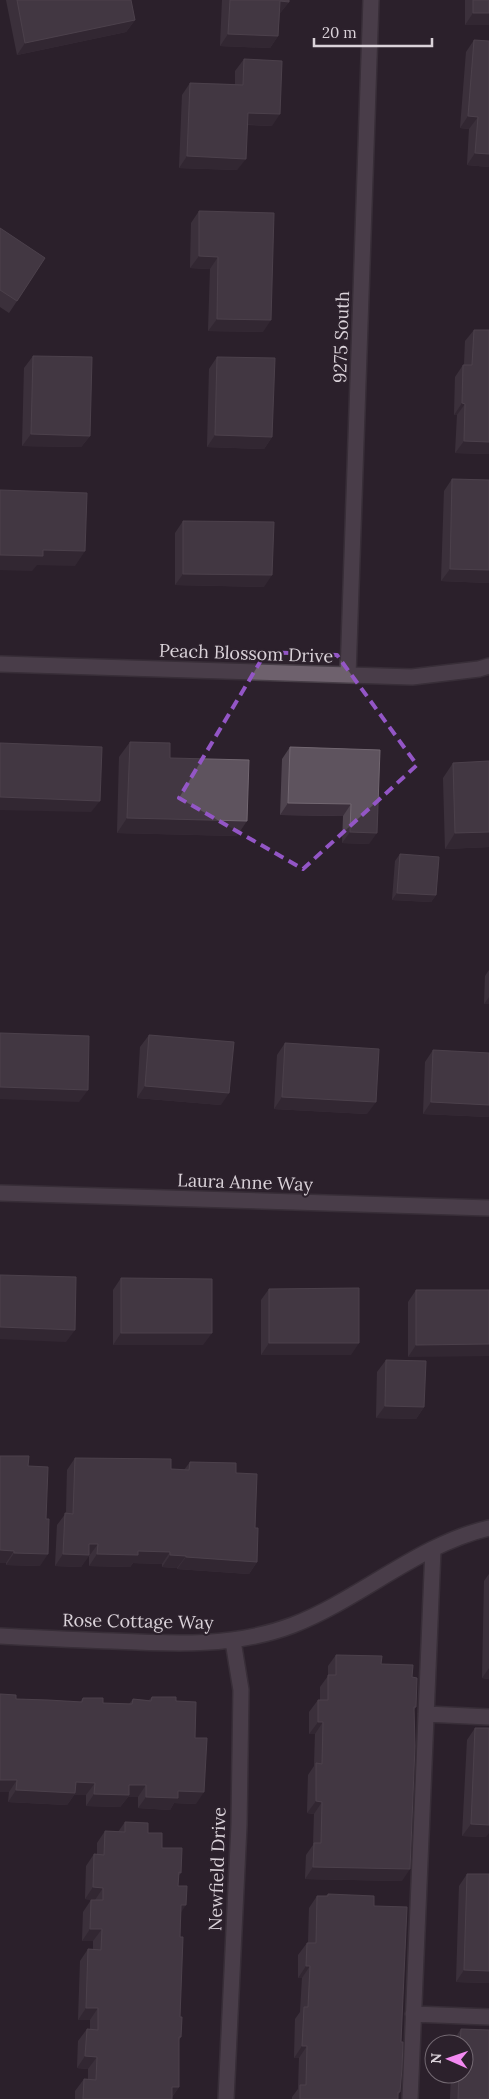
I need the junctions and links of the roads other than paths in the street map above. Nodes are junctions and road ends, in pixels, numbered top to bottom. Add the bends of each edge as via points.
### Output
1 (371, 0) edge
2 (0, 664) edge
3 (489, 666) edge
4 (348, 675) junction
5 (0, 1193) edge
6 (489, 1208) edge
7 (489, 1528) edge
8 (433, 1549) junction
9 (0, 1636) edge
10 (233, 1641) junction
11 (426, 1714) junction
12 (489, 1717) edge
13 (413, 2014) junction
14 (489, 2017) edge
15 (226, 2099) edge
16 (410, 2099) edge

1 - 4 street, 9275 South
2 - 4 street, Peach Blossom Drive
3 - 4 street, Peach Blossom Drive via 412,678
5 - 6 street, Laura Anne Way
7 - 8 street, Rose Cottage Way
8 - 10 street, Rose Cottage Way via 335,1606 292,1626
8 - 11 street
9 - 10 street, Rose Cottage Way via 168,1644
10 - 15 street, Newfield Drive via 241,1690
11 - 12 street
11 - 13 street
13 - 14 street
13 - 16 street

